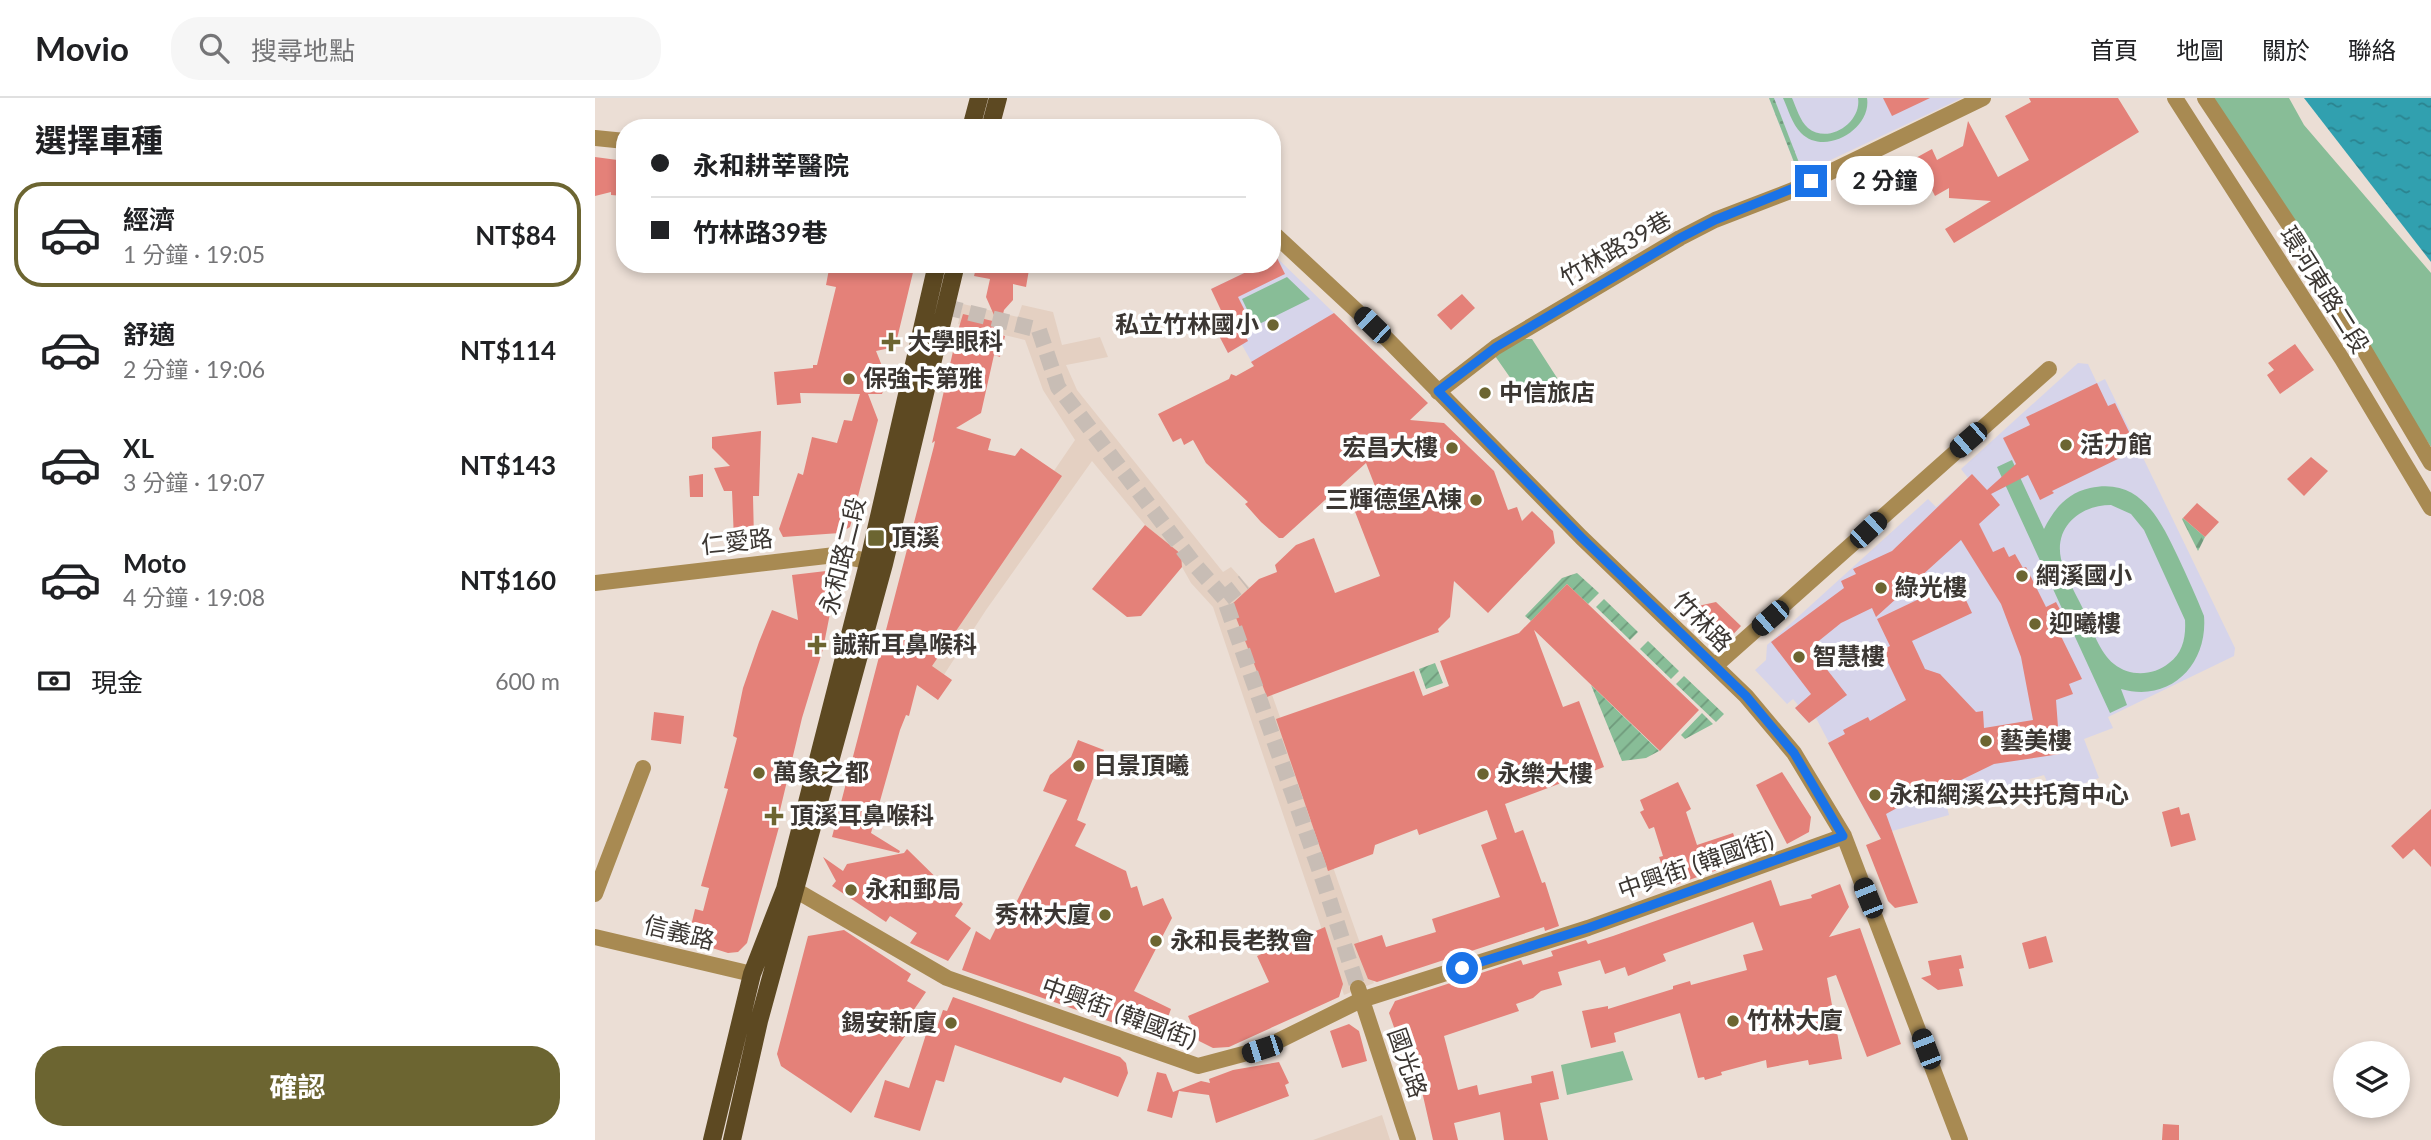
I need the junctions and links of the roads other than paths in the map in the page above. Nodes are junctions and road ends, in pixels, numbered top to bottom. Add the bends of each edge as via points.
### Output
1 (979, 98) edge
2 (998, 98) edge
3 (1983, 98) edge
4 (2175, 98) edge
5 (2205, 98) edge
6 (973, 119) edge
7 (992, 119) edge
8 (595, 138) edge
9 (616, 140) edge
10 (1281, 239) edge
11 (935, 273) edge
12 (954, 273) edge
13 (2049, 369) dead end
14 (1438, 391) junction
15 (2431, 463) edge
16 (2431, 509) edge
17 (876, 562) junction
18 (595, 583) edge
19 (1715, 666) junction
20 (643, 768) dead end
21 (1843, 836) junction
22 (791, 890) junction
23 (595, 894) edge
24 (595, 937) edge
25 (752, 974) junction
26 (1360, 994) junction
27 (712, 1140) edge
28 (732, 1140) edge
29 (1408, 1140) edge
30 (1960, 1140) edge

1 - 6 main road
2 - 7 main road
3 - 14 street, 竹林路39巷 via 1793,190 1680,238 1496,347
4 - 16 street, 環河東路二段 via 2342,359
5 - 15 street, 環河東路二段 via 2298,238
8 - 9 street
10 - 14 street, 竹林路
11 - 17 main road, 永和路二段
12 - 17 main road, 永和路二段
13 - 19 street
14 - 19 street, 竹林路
17 - 18 street, 仁愛路 via 835,555
17 - 22 main road, 永和路二段
19 - 21 street, 竹林路 via 1794,753
20 - 23 street
21 - 26 street, 中興街 (韓國街) via 1588,928
21 - 30 street, 竹林路
22 - 25 main road, 永和路二段
22 - 26 street, 中興街 (韓國街) via 947,978 1198,1066 1262,1049
22 - 28 main road, 永和路二段
24 - 25 street, 信義路
25 - 27 main road, 永和路二段
26 - 29 street, 國光路

